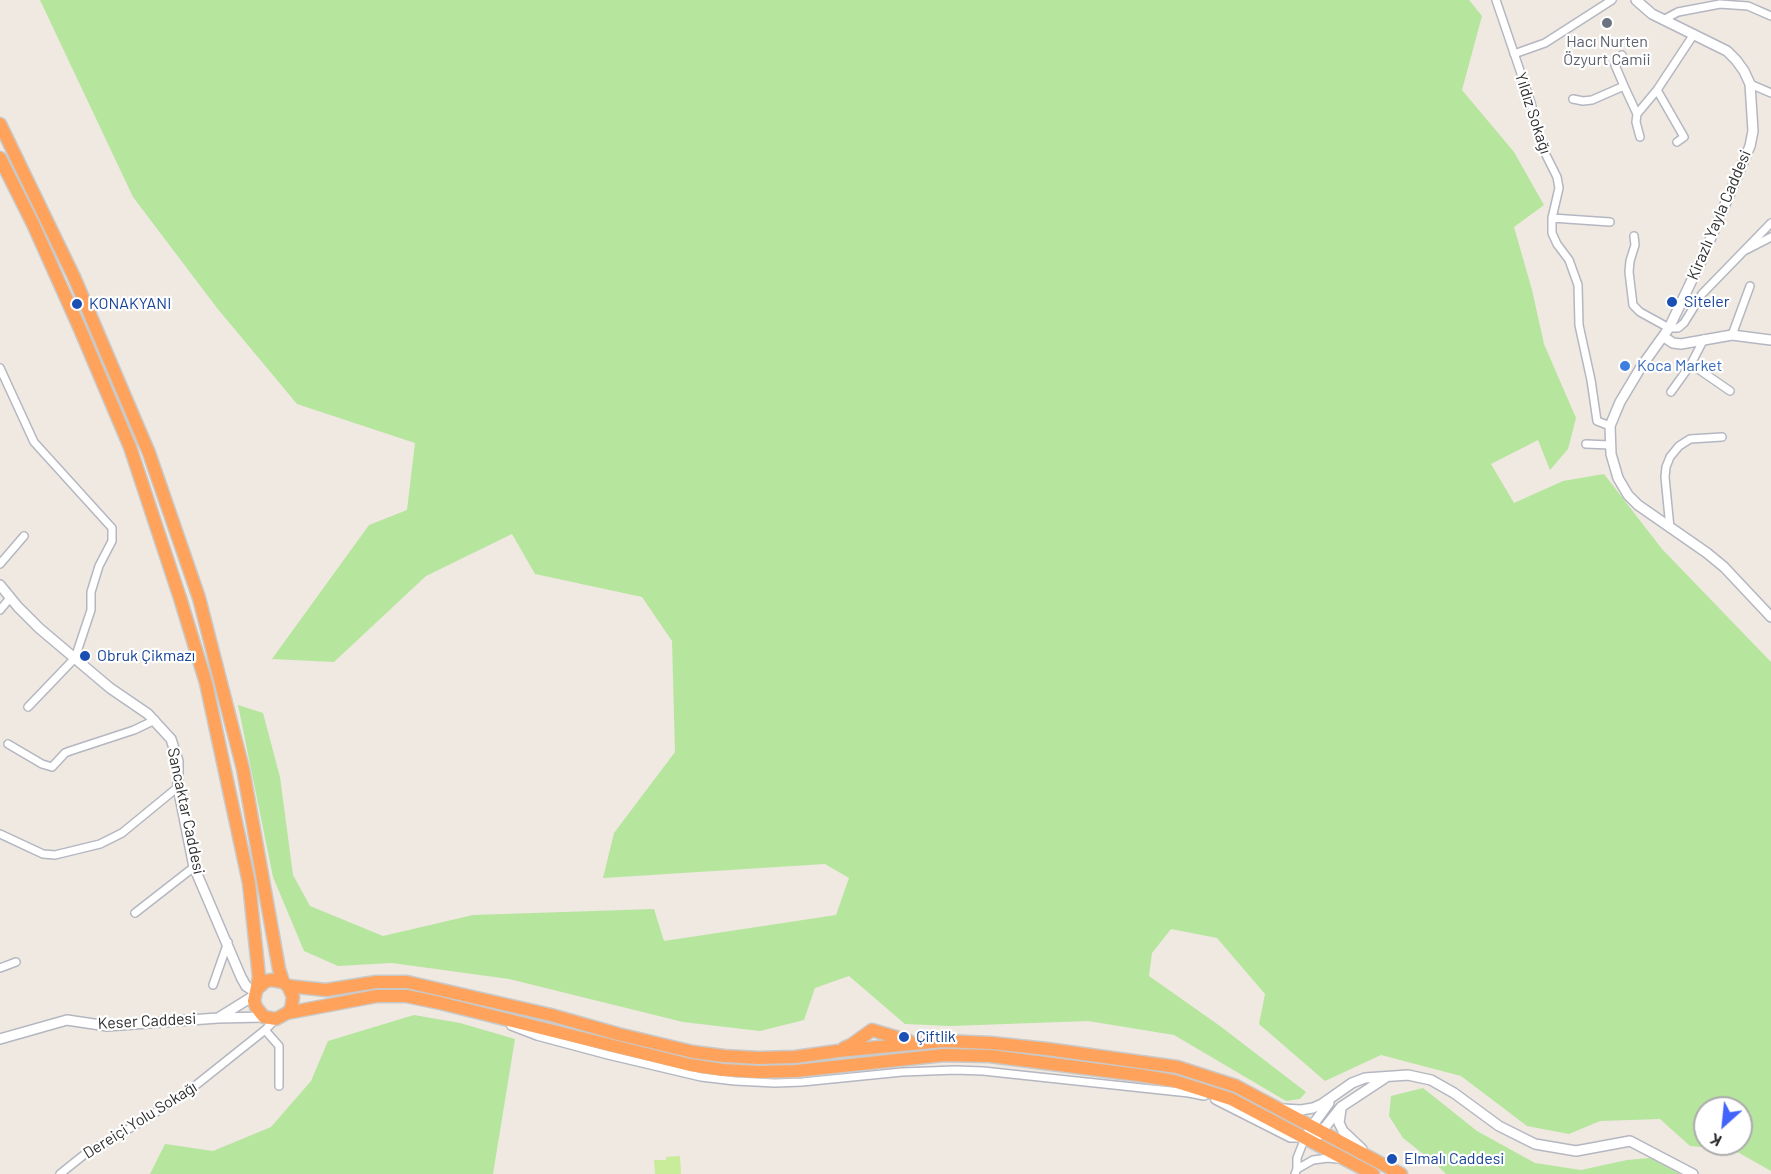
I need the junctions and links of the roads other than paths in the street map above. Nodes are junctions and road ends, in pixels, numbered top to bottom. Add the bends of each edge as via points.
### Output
1 (1496, 0) edge
2 (1612, 0) edge
3 (1636, 0) edge
4 (1771, 16) edge
5 (1663, 20) junction
6 (1694, 34) junction
7 (1514, 54) junction
8 (1622, 55) dead end
9 (1750, 84) junction
10 (1624, 86) junction
11 (1657, 90) junction
12 (1771, 93) edge
13 (1573, 99) dead end
14 (1637, 114) junction
15 (0, 124) edge
16 (1640, 137) dead end
17 (1677, 142) dead end
18 (0, 158) edge
19 (1552, 218) junction
20 (1610, 222) dead end
21 (1771, 223) edge
22 (1634, 236) dead end
23 (1771, 237) edge
24 (1741, 252) junction
25 (1750, 286) dead end
26 (1666, 332) junction
27 (1732, 335) junction
28 (1704, 339) junction
29 (1771, 340) edge
30 (1691, 364) junction
31 (0, 368) edge
32 (1730, 391) dead end
33 (1671, 392) dead end
34 (1610, 426) junction
35 (1722, 437) dead end
36 (1586, 444) dead end
37 (1610, 446) junction
38 (1670, 528) junction
39 (24, 536) dead end
40 (0, 564) edge
41 (0, 585) edge
42 (10, 598) junction
43 (0, 609) edge
44 (1771, 617) edge
45 (75, 658) junction
46 (28, 707) dead end
47 (155, 720) junction
48 (8, 744) dead end
49 (178, 787) junction
50 (0, 834) edge
51 (194, 867) junction
52 (135, 913) dead end
53 (228, 942) junction
54 (16, 962) dead end
55 (0, 968) edge
56 (285, 984) junction
57 (213, 985) dead end
58 (256, 992) junction
59 (276, 1016) junction
60 (218, 1018) junction
61 (265, 1030) junction
62 (0, 1039) edge
63 (919, 1043) junction
64 (838, 1051) junction
65 (1388, 1076) junction
66 (279, 1086) dead end
67 (1334, 1096) junction
68 (1341, 1107) junction
69 (1276, 1108) junction
70 (1317, 1128) junction
71 (1305, 1138) junction
72 (1348, 1161) junction
73 (1383, 1164) junction
74 (1296, 1172) edge
75 (60, 1174) edge
76 (1373, 1174) edge
77 (1401, 1174) edge
78 (1693, 1174) edge

1 - 7 street, Yıldız Sokağı
2 - 7 street via 1545,43
3 - 5 main road, Kirazlı Yayla Caddesi
4 - 5 street via 1748,6 1720,4 1678,12
5 - 6 main road, Kirazlı Yayla Caddesi
6 - 9 main road, Kirazlı Yayla Caddesi via 1727,51
6 - 11 street
7 - 19 street, Yıldız Sokağı via 1541,146 1557,177 1559,188
8 - 10 street via 1614,65
9 - 12 street
9 - 26 main road, Kirazlı Yayla Caddesi via 1750,146
10 - 13 street via 1592,100
10 - 14 street
11 - 14 street
11 - 17 street via 1684,137
14 - 16 street
15 - 56 highway via 74,277 149,453 199,598 243,769 279,969
18 - 58 highway via 71,308 130,447 206,682 249,883 259,977
19 - 20 street
19 - 34 street, Yıldız Sokağı via 1552,233 1569,260 1578,285 1579,325 1598,421
21 - 24 street
22 - 26 street via 1629,272 1634,305
23 - 24 street
24 - 26 street via 1702,294 1683,323
25 - 27 street
26 - 28 main road via 1673,343
26 - 34 main road, Kirazlı Yayla Caddesi via 1620,402
27 - 28 main road
27 - 29 main road
28 - 30 street
30 - 32 street
30 - 33 street
31 - 45 street via 34,442 112,528 112,541 99,566 91,592 91,610
34 - 37 main road, Kirazlı Yayla Caddesi
35 - 38 street via 1690,440 1670,457 1665,477
36 - 37 street
37 - 38 main road, Kirazlı Yayla Caddesi via 1618,478 1628,495
38 - 44 main road, Kirazlı Yayla Caddesi via 1724,567
39 - 40 street
41 - 42 main road, Sancaktar Caddesi
42 - 43 street
42 - 45 main road, Sancaktar Caddesi
45 - 46 street
45 - 47 main road, Sancaktar Caddesi
47 - 48 street via 65,753 52,767
47 - 49 main road, Sancaktar Caddesi via 171,740 178,760
49 - 50 street via 122,833 55,855 43,854
49 - 51 main road, Sancaktar Caddesi
51 - 52 street
51 - 53 main road, Sancaktar Caddesi
53 - 57 street
53 - 58 main road, Sancaktar Caddesi via 246,986
54 - 55 street
56 - 58 highway via 266,981
56 - 59 highway via 293,1003
56 - 64 highway via 326,990 376,982 407,982 693,1052 724,1056 795,1057
58 - 59 highway via 256,1007
58 - 60 main road, Keser Caddesi
59 - 60 main road
59 - 61 street, Dereiçi Yolu Sokağı
59 - 71 highway via 377,996 406,996 723,1070 796,1071 944,1055 990,1056 1185,1084 1231,1099
60 - 62 main road, Keser Caddesi via 107,1026 67,1020
61 - 66 street via 279,1046
61 - 75 street, Dereiçi Yolu Sokağı via 186,1093 85,1154
63 - 64 highway
63 - 64 highway via 872,1030
63 - 69 highway via 991,1042 1177,1067 1236,1086
65 - 67 main road via 1365,1078
65 - 68 main road
65 - 78 main road via 1431,1080 1535,1144 1576,1151 1630,1141
67 - 69 main road via 1313,1108
67 - 70 main road
68 - 70 main road
68 - 73 main road via 1343,1131
69 - 70 highway
70 - 71 main road via 1318,1136
70 - 73 highway
71 - 72 highway
71 - 74 street
72 - 74 street via 1319,1158 1305,1163
72 - 76 highway
73 - 77 highway

